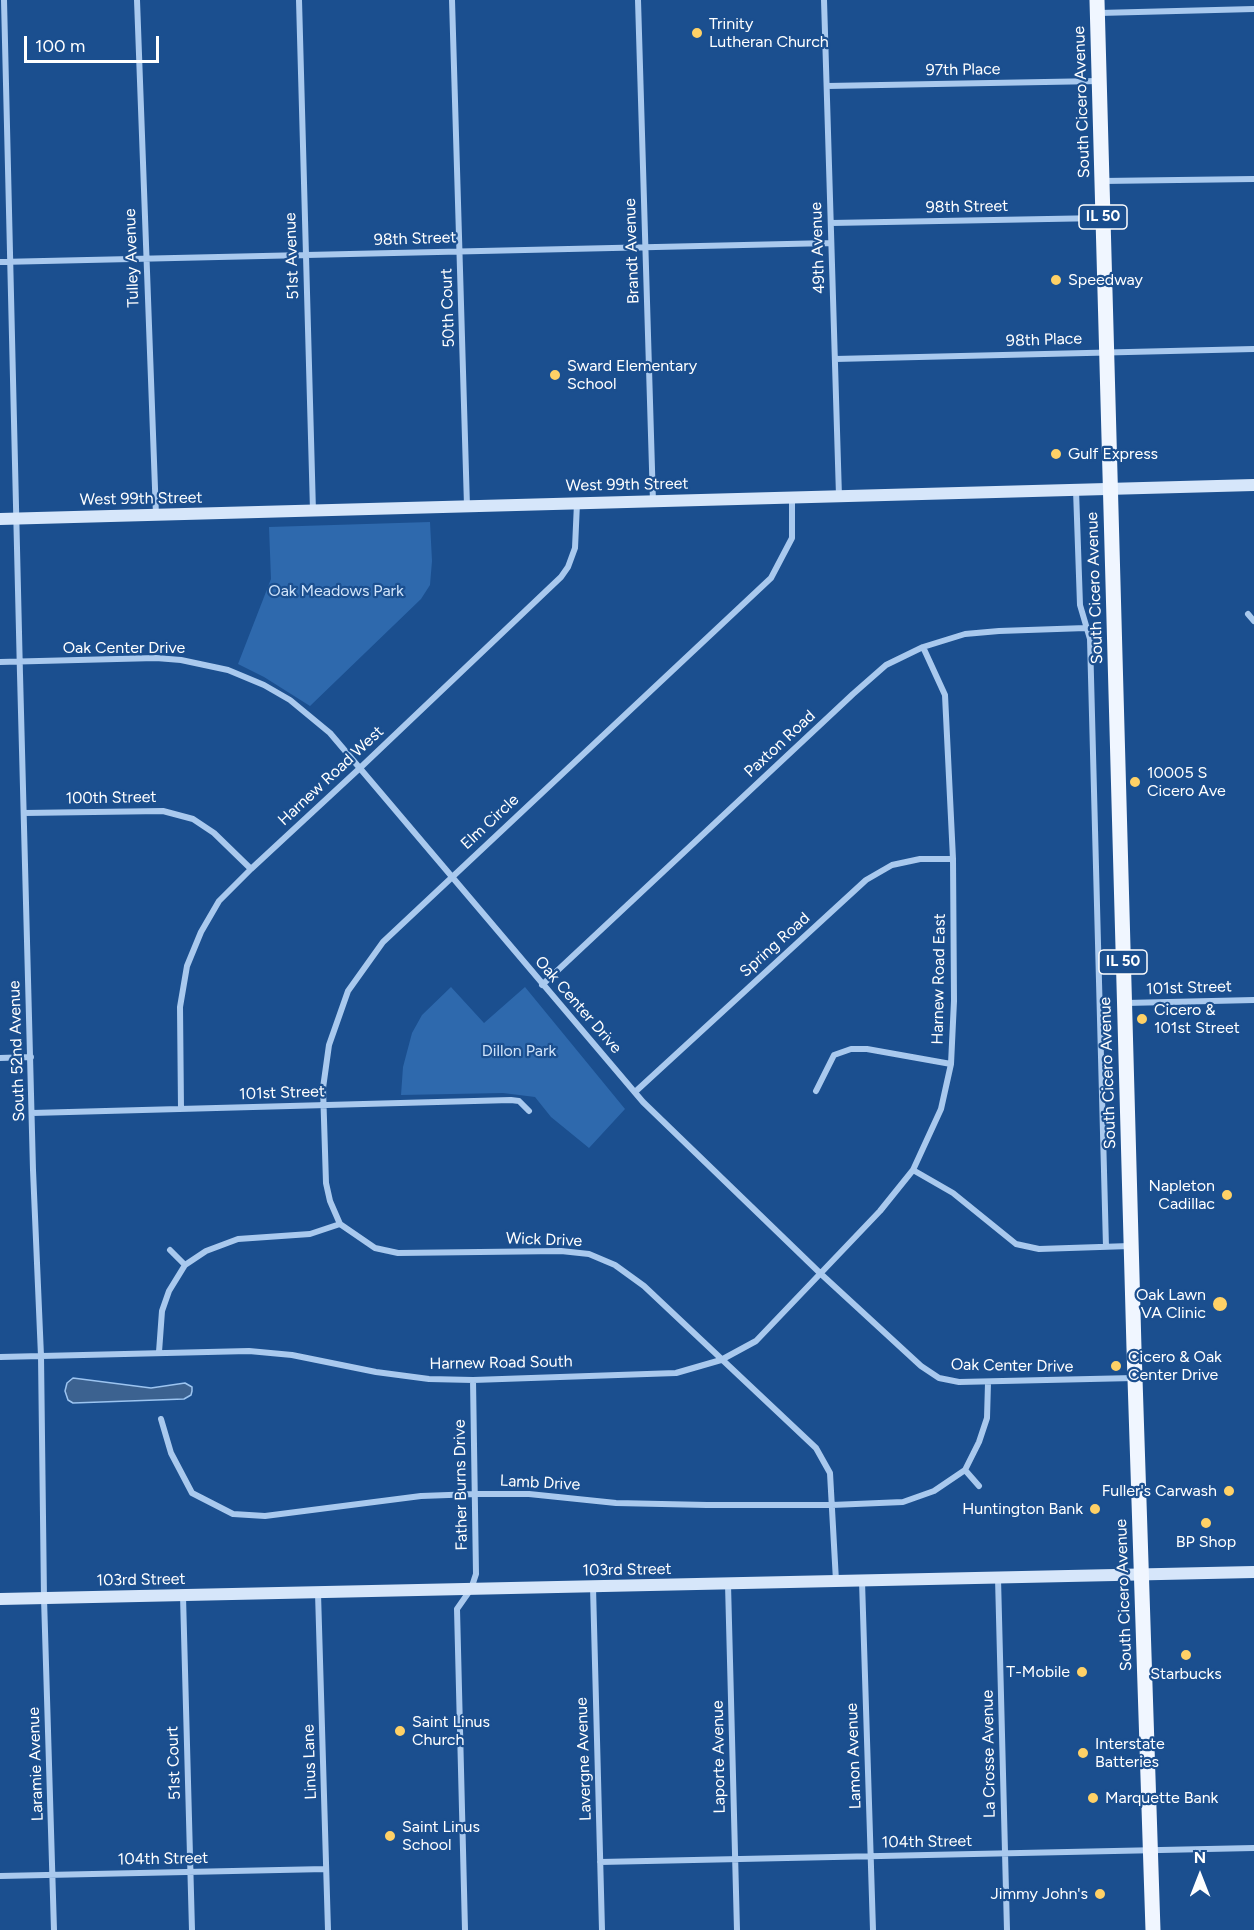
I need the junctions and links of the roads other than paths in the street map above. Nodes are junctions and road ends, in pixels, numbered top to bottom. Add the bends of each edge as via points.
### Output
1 (4, 0) edge
2 (137, 0) edge
3 (299, 0) edge
4 (452, 0) edge
5 (638, 0) edge
6 (824, 0) edge
7 (1097, 7) edge
8 (1254, 9) edge
9 (1099, 81) junction
10 (827, 86) junction
11 (1254, 179) edge
12 (1102, 181) junction
13 (1103, 218) junction
14 (831, 223) junction
15 (831, 243) junction
16 (645, 247) junction
17 (459, 251) junction
18 (306, 255) junction
19 (145, 259) junction
20 (0, 262) edge
21 (11, 262) junction
22 (1254, 349) edge
23 (1106, 352) junction
24 (835, 359) junction
25 (1254, 485) edge
26 (1110, 489) junction
27 (1076, 490) junction
28 (839, 496) junction
29 (792, 497) junction
30 (577, 502) junction
31 (653, 502) junction
32 (467, 506) junction
33 (313, 511) junction
34 (156, 515) junction
35 (16, 518) junction
36 (0, 519) edge
37 (1248, 614) dead end
38 (1254, 621) edge
39 (1086, 628) junction
40 (923, 647) junction
41 (0, 662) edge
42 (19, 662) junction
43 (360, 768) junction
44 (24, 813) junction
45 (952, 859) junction
46 (251, 868) junction
47 (451, 877) junction
48 (542, 985) junction
49 (1254, 999) edge
50 (1124, 1003) junction
51 (30, 1057) junction
52 (0, 1058) edge
53 (951, 1064) junction
54 (816, 1091) dead end
55 (634, 1092) junction
56 (323, 1106) junction
57 (181, 1109) junction
58 (529, 1111) dead end
59 (32, 1113) junction
60 (913, 1170) junction
61 (339, 1224) junction
62 (1131, 1246) junction
63 (1106, 1247) junction
64 (170, 1251) dead end
65 (185, 1265) junction
66 (821, 1274) junction
67 (159, 1352) junction
68 (41, 1356) junction
69 (0, 1357) edge
70 (721, 1360) junction
71 (1135, 1378) junction
72 (473, 1380) junction
73 (988, 1383) junction
74 (161, 1419) dead end
75 (965, 1470) junction
76 (979, 1486) dead end
77 (476, 1494) junction
78 (832, 1505) junction
79 (1254, 1572) edge
80 (1141, 1575) junction
81 (998, 1578) junction
82 (836, 1581) junction
83 (862, 1581) junction
84 (728, 1584) junction
85 (593, 1587) junction
86 (471, 1589) junction
87 (318, 1593) junction
88 (183, 1596) junction
89 (44, 1598) junction
90 (0, 1599) edge
91 (1254, 1848) edge
92 (1151, 1851) junction
93 (1005, 1854) junction
94 (871, 1857) junction
95 (735, 1859) junction
96 (600, 1862) junction
97 (326, 1869) junction
98 (191, 1872) junction
99 (52, 1875) junction
100 (0, 1876) edge
101 (54, 1930) edge
102 (192, 1930) edge
103 (328, 1930) edge
104 (465, 1930) edge
105 (602, 1930) edge
106 (737, 1930) edge
107 (873, 1930) edge
108 (1007, 1930) edge
109 (1153, 1930) edge

1 - 21 street, South 52nd Avenue
2 - 19 street, Tulley Avenue
3 - 18 street, 51st Avenue
4 - 17 street, 50th Court
5 - 16 street, Brandt Avenue
6 - 10 street, 49th Avenue
7 - 8 street
7 - 9 main road, South Cicero Avenue / IL 50
9 - 10 street, 97th Place
9 - 12 main road, South Cicero Avenue / IL 50
10 - 14 street, 49th Avenue
11 - 12 street
12 - 13 main road, South Cicero Avenue / IL 50
13 - 14 street, 98th Street
13 - 23 main road, South Cicero Avenue / IL 50
14 - 15 street, 49th Avenue
15 - 16 street, 98th Street
15 - 24 street, 49th Avenue
16 - 17 street, 98th Street
16 - 31 street, Brandt Avenue
17 - 18 street, 98th Street
17 - 32 street, 50th Court
18 - 19 street, 98th Street
18 - 33 street, 51st Avenue
19 - 21 street, 98th Street
19 - 34 street, Tulley Avenue
20 - 21 street, 98th Street
21 - 35 street, South 52nd Avenue
22 - 23 street, 98th Place
23 - 24 street, 98th Place
23 - 26 main road, South Cicero Avenue / IL 50
24 - 28 street, 49th Avenue
25 - 26 main road, West 99th Street
26 - 27 main road, West 99th Street
26 - 50 main road, South Cicero Avenue / IL 50
27 - 28 main road, West 99th Street
27 - 39 street, South Cicero Avenue via 1080,605
28 - 29 main road, West 99th Street
29 - 31 main road, West 99th Street
29 - 47 street, Elm Circle via 792,538 771,578
30 - 31 main road, West 99th Street
30 - 32 main road, West 99th Street
30 - 43 street, Harnew Road West via 575,548 561,577
32 - 33 main road, West 99th Street
33 - 34 main road, West 99th Street
34 - 35 main road, West 99th Street
35 - 36 main road, West 99th Street
35 - 42 street, South 52nd Avenue
37 - 38 street
39 - 40 street, Paxton Road via 965,634
39 - 63 street, South Cicero Avenue via 1090,639
40 - 45 street, Harnew Road East via 945,695
40 - 48 street, Paxton Road via 886,665 853,694
41 - 42 street, Oak Center Drive
42 - 43 street, Oak Center Drive via 156,658 228,670 264,685 307,713
42 - 44 street, South 52nd Avenue
43 - 46 street, Harnew Road West
43 - 47 street, Oak Center Drive
44 - 46 street, 100th Street via 163,811 194,819
44 - 51 street, South 52nd Avenue
45 - 53 street, Harnew Road East
45 - 55 street, Spring Road via 920,859 892,865 866,880
46 - 57 street, Harnew Road West via 219,901 187,966 180,1007
47 - 48 street, Oak Center Drive
47 - 56 street, Elm Circle via 383,942 348,991 329,1045
48 - 55 street, Oak Center Drive
49 - 50 street, 101st Street
50 - 62 main road, South Cicero Avenue / IL 50
51 - 52 street
51 - 59 street, South 52nd Avenue
53 - 54 street via 851,1049 834,1055
53 - 60 street, Harnew Road East via 941,1109
55 - 66 street, Oak Center Drive
56 - 57 street, 101st Street
56 - 58 street, 101st Street via 511,1100 519,1101
56 - 61 street, Elm Circle via 326,1183
57 - 59 street, 101st Street
59 - 68 street, South 52nd Avenue
60 - 63 street via 953,1193 1016,1244 1039,1249
60 - 66 street, Harnew Road East
61 - 65 street via 310,1234 227,1242
61 - 70 street, Wick Drive via 375,1248 398,1253 576,1251 597,1257 644,1286
62 - 63 street
62 - 71 main road, South Cicero Avenue / IL 50
64 - 65 street
65 - 67 street via 163,1305
66 - 70 street, Harnew Road South via 756,1341
66 - 73 street, Oak Center Drive via 939,1378
67 - 68 street, Harnew Road South
67 - 72 street, Harnew Road South via 249,1351 429,1379
68 - 69 street, Harnew Road South
68 - 89 street, South 52nd Avenue
70 - 72 street, Harnew Road South via 676,1373
70 - 78 street, Wick Drive via 816,1448 830,1473
71 - 73 street, Oak Center Drive
71 - 80 main road, South Cicero Avenue / IL 50
72 - 77 street, Father Burns Drive
73 - 75 street, Lamb Drive via 987,1418
74 - 77 street, Lamb Drive via 171,1453 192,1492 233,1514 264,1516 421,1496
75 - 76 street
75 - 78 street, Lamb Drive via 934,1491 903,1502
77 - 78 street, Lamb Drive via 529,1494 616,1503
77 - 86 street, Father Burns Drive via 476,1574
78 - 82 street, Wick Drive
79 - 80 main road, 103rd Street
80 - 81 main road, 103rd Street
80 - 92 main road, South Cicero Avenue / IL 50
81 - 83 main road, 103rd Street
81 - 93 street, La Crosse Avenue
82 - 83 main road, 103rd Street
82 - 84 main road, 103rd Street
83 - 94 street, Lamon Avenue
84 - 85 main road, 103rd Street
84 - 95 street, Laporte Avenue
85 - 86 main road, 103rd Street
85 - 96 street, Lavergne Avenue
86 - 87 main road, 103rd Street
86 - 104 street, Father Burns Drive via 457,1609
87 - 88 main road, 103rd Street
87 - 97 street, Linus Lane
88 - 89 main road, 103rd Street
88 - 98 street, 51st Court
89 - 90 main road, 103rd Street
89 - 99 street, Laramie Avenue
91 - 92 street, 104th Street
92 - 93 street, 104th Street
92 - 109 main road, South Cicero Avenue / IL 50
93 - 94 street, 104th Street
93 - 108 street, La Crosse Avenue
94 - 95 street, 104th Street
94 - 107 street, Lamon Avenue
95 - 96 street, 104th Street
95 - 106 street, Laporte Avenue
96 - 105 street, Lavergne Avenue
97 - 98 street, 104th Street
97 - 103 street, Linus Lane
98 - 99 street, 104th Street
98 - 102 street, 51st Court
99 - 100 street, 104th Street
99 - 101 street, Laramie Avenue

